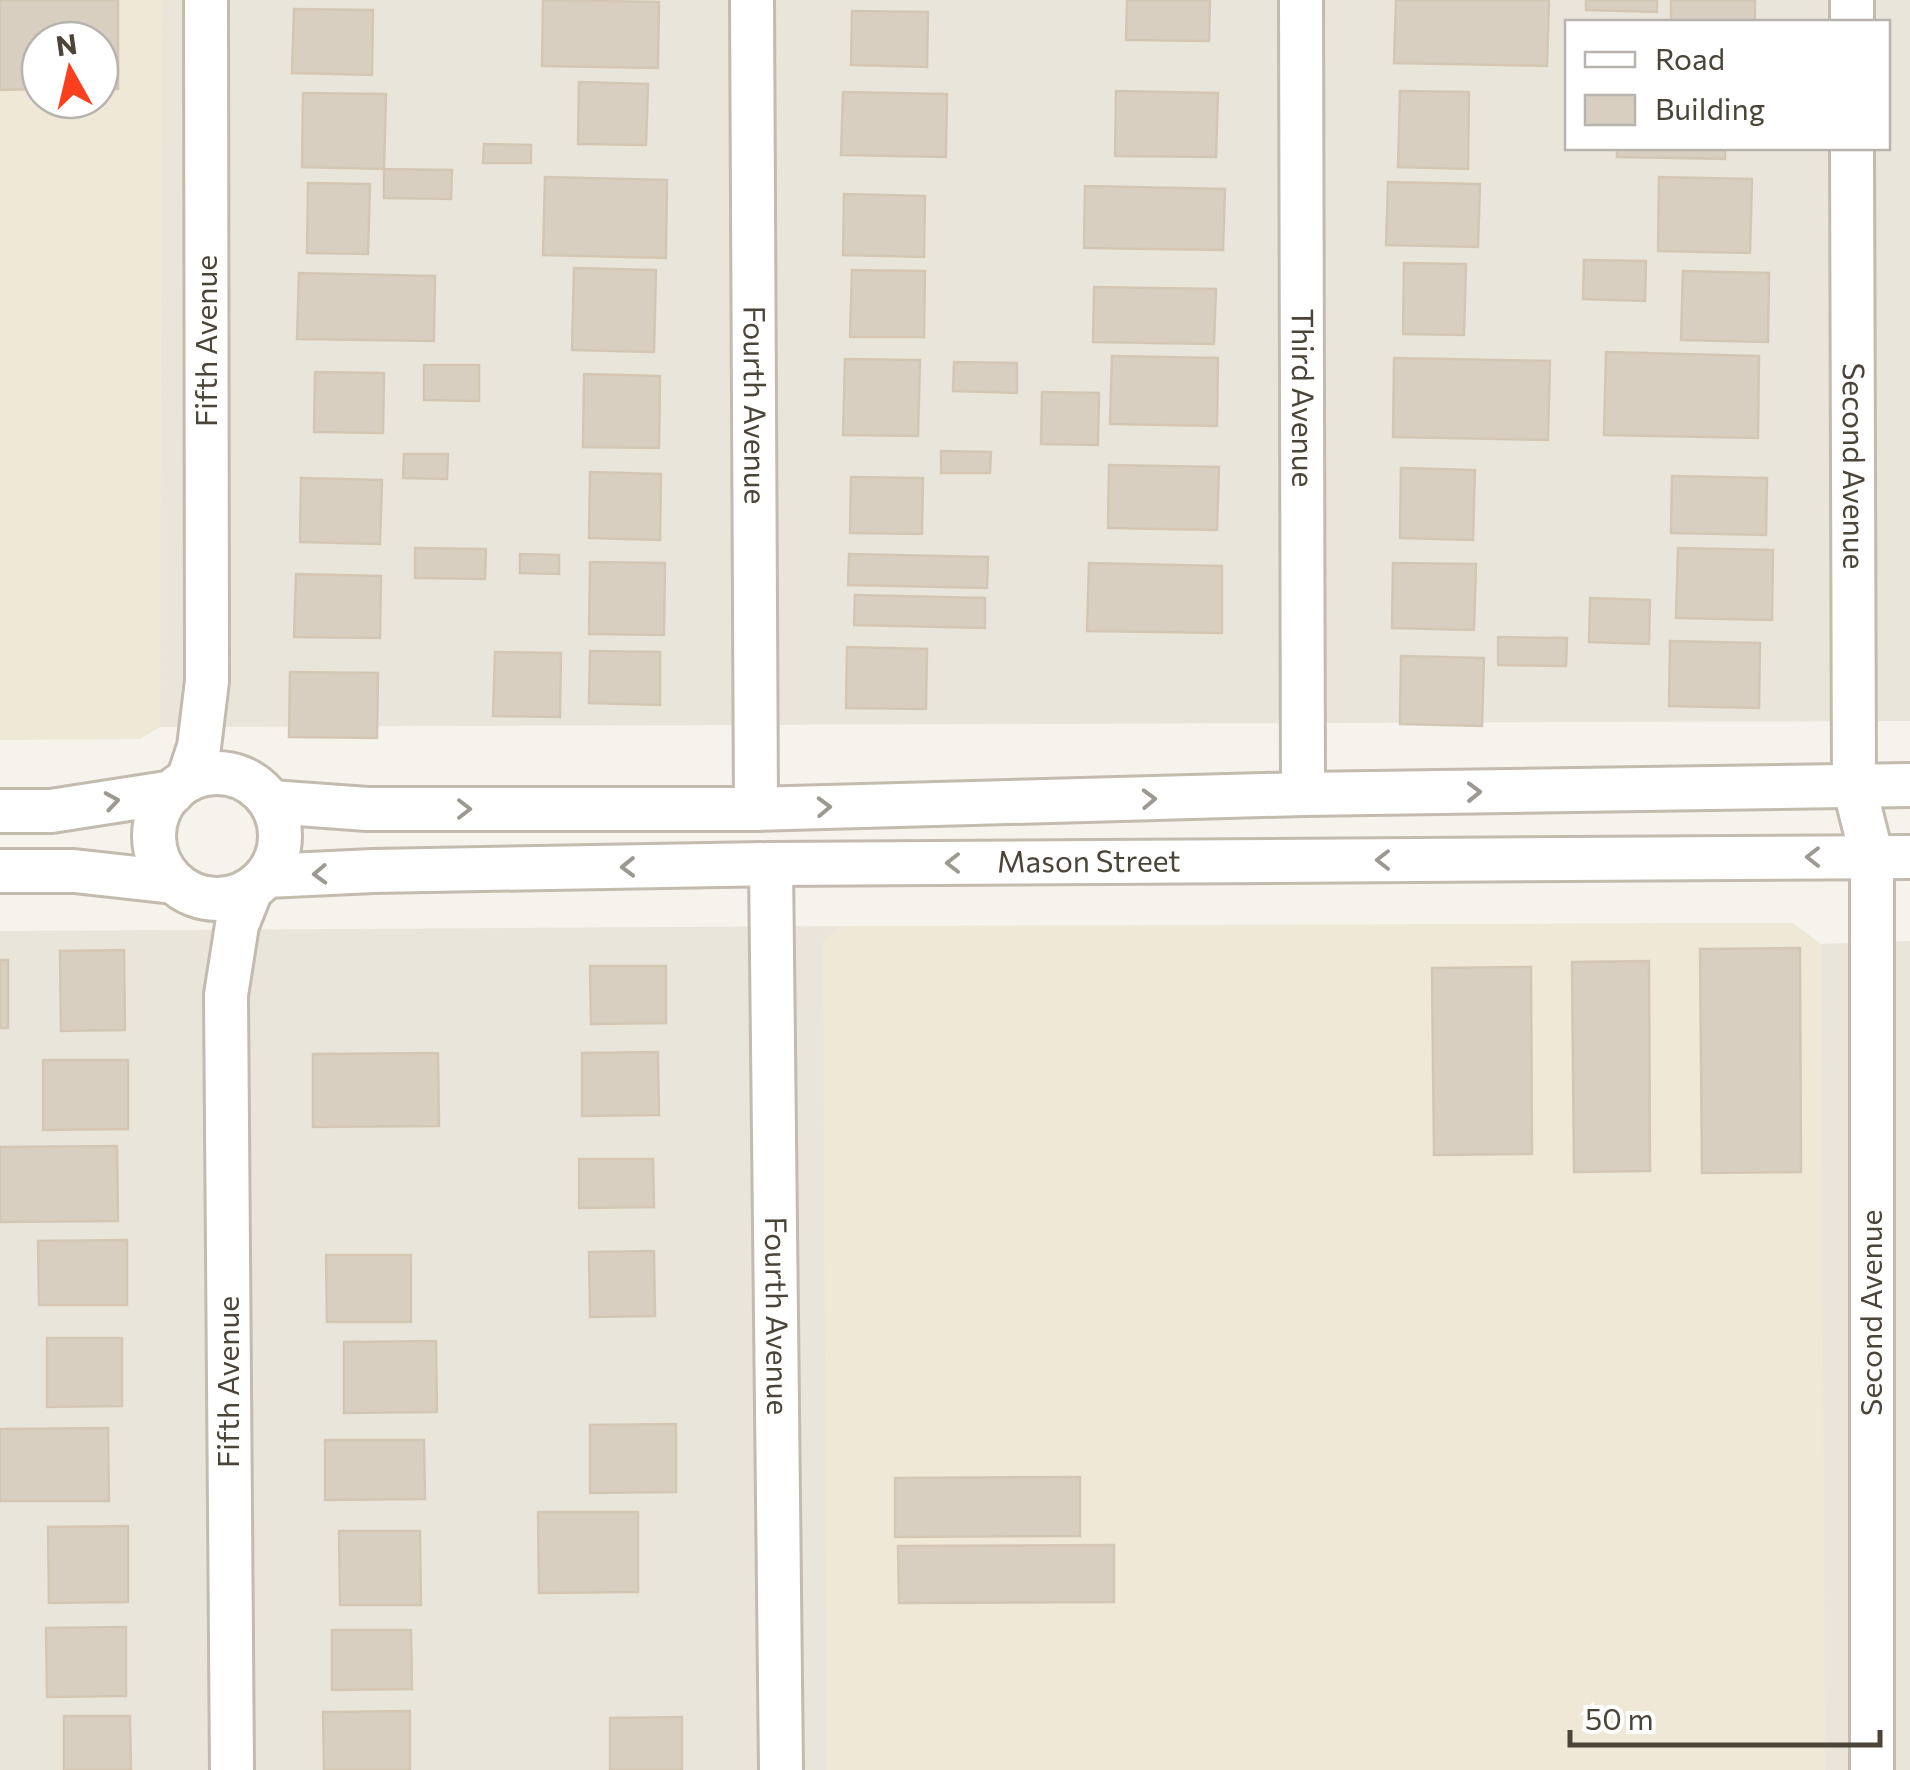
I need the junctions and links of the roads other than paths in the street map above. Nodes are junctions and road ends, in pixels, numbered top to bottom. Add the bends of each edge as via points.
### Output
1 (206, 0) edge
2 (752, 0) edge
3 (1301, 0) edge
4 (1852, 150) edge
5 (207, 682) junction
6 (1910, 785) edge
7 (180, 786) junction
8 (1854, 786) junction
9 (257, 790) junction
10 (1302, 794) junction
11 (756, 809) junction
12 (0, 810) edge
13 (1891, 857) edge
14 (771, 864) junction
15 (0, 871) edge
16 (259, 883) junction
17 (181, 888) junction
18 (226, 995) junction
19 (232, 1770) edge
20 (780, 1770) edge
21 (1872, 1770) edge

1 - 5 street, Fifth Avenue
2 - 11 street, Fourth Avenue
3 - 10 street, Third Avenue
4 - 8 street, Second Avenue
5 - 7 street, Fifth Avenue via 199,747
5 - 9 street, Fifth Avenue via 220,747
6 - 8 street, Mason Street
7 - 9 street via 226,774
12 -> 7 street via 51,811
7 - 17 street via 160,808 154,827 161,866
10 -> 8 street, Mason Street
8 - 13 street, Second Avenue
9 -> 11 street, Mason Street via 367,809
9 - 16 street via 278,819 281,836 277,858
11 -> 10 street, Mason Street
13 -> 14 street, Mason Street
13 - 21 street, Second Avenue
14 -> 16 street, Mason Street via 393,871
14 - 20 street, Fourth Avenue
15 - 17 street via 74,871
16 - 17 street via 231,898 210,899
16 - 18 street, Fifth Avenue via 237,925
17 - 18 street, Fifth Avenue via 212,925
18 - 19 street, Fifth Avenue

